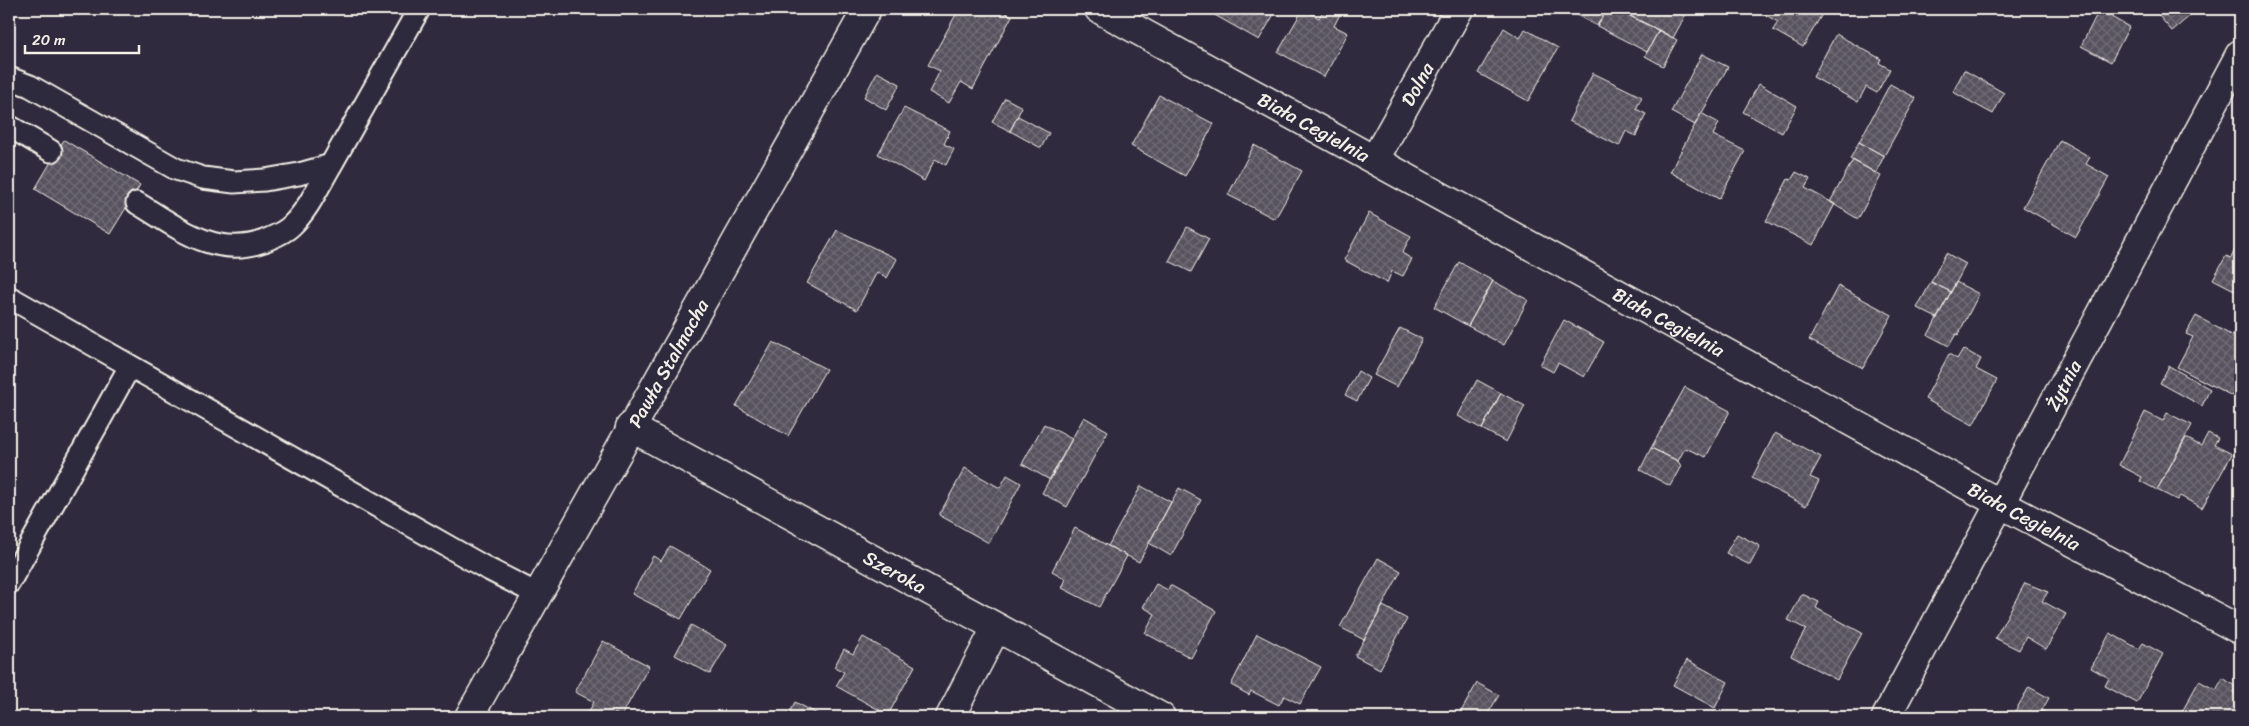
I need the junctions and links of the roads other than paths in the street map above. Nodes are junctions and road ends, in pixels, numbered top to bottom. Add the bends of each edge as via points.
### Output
1 (419, 9) edge
2 (867, 9) edge
3 (1100, 9) edge
4 (1459, 9) edge
5 (2240, 54) edge
6 (9, 78) edge
7 (9, 126) edge
8 (51, 151) dead end
9 (1375, 159) junction
10 (332, 165) junction
11 (137, 203) dead end
12 (9, 298) edge
13 (130, 366) junction
14 (630, 427) junction
15 (2001, 504) junction
16 (9, 583) edge
17 (537, 594) junction
18 (996, 628) junction
19 (2240, 630) edge
20 (468, 717) edge
21 (950, 717) edge
22 (1161, 717) edge
23 (1886, 717) edge

1 - 10 lane
2 - 14 street, Pawła Stalmacha
3 - 9 street, Biała Cegielnia
4 - 9 street, Dolna
5 - 15 street, Żytnia
6 - 10 lane via 30,86 176,169 203,178 234,182 265,180
7 - 8 lane
9 - 15 street, Biała Cegielnia
10 - 11 lane via 308,206 291,226 257,243 235,247 214,244 195,237
12 - 13 lane
13 - 16 lane
13 - 17 lane
14 - 17 street, Pawła Stalmacha
14 - 18 street, Szeroka
15 - 19 street, Biała Cegielnia
15 - 23 street, Żytnia
17 - 20 street, Pawła Stalmacha
18 - 21 street
18 - 22 street, Szeroka

